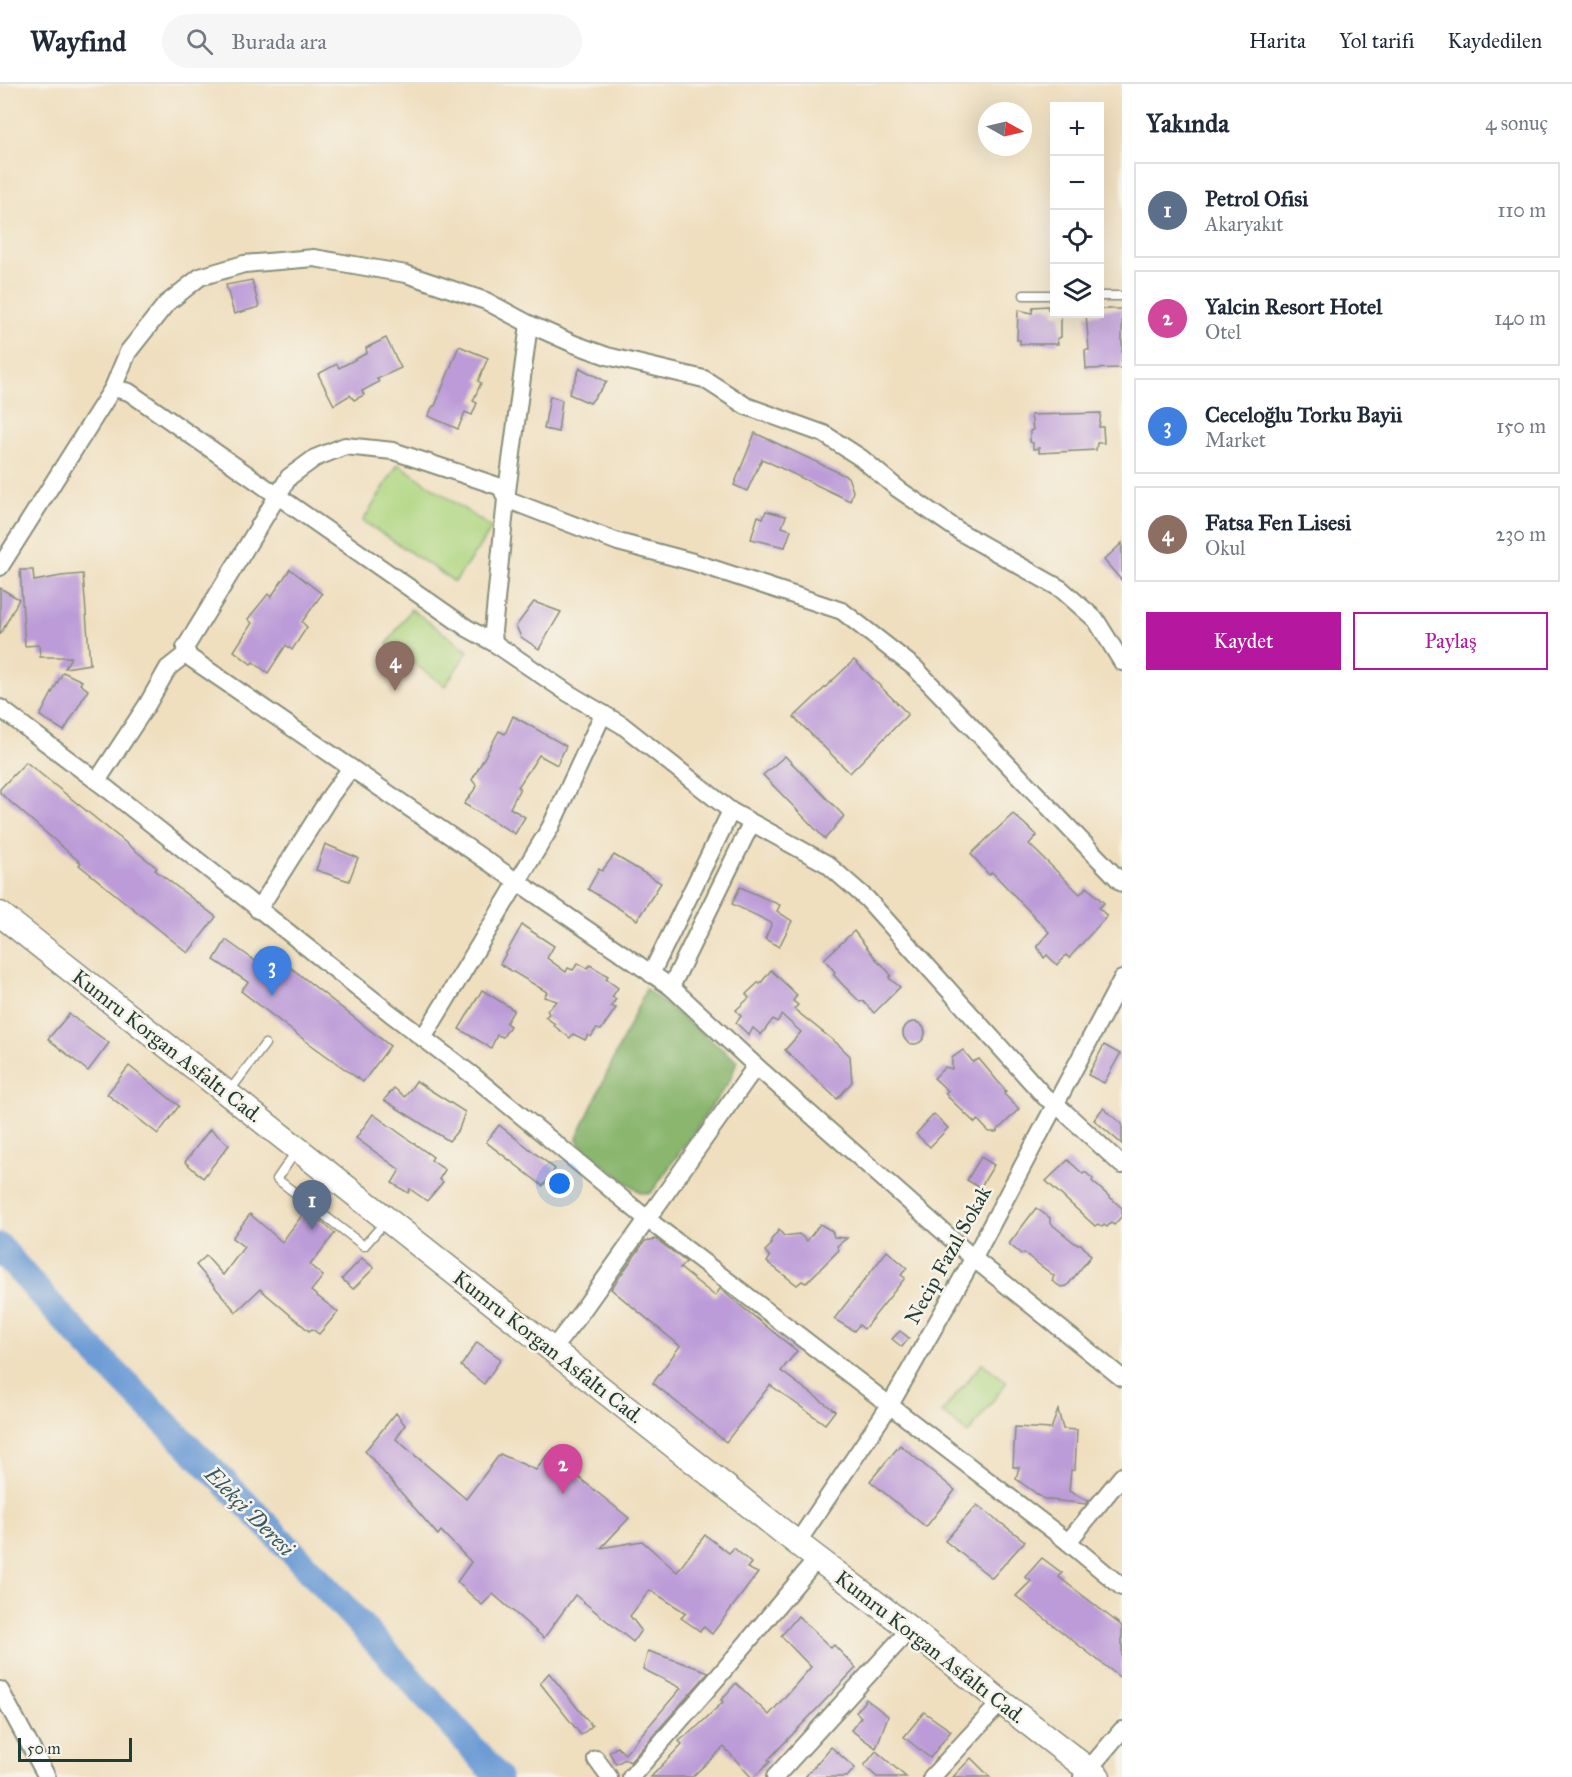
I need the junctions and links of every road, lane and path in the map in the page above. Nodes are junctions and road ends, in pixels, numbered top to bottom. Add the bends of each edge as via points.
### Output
1 (1024, 295) dead end
2 (1050, 295) edge
3 (1104, 296) edge
4 (1122, 296) edge
5 (529, 324) junction
6 (113, 388) junction
7 (278, 495) junction
8 (506, 499) junction
9 (0, 567) edge
10 (494, 643) junction
11 (187, 653) junction
12 (1122, 662) edge
13 (0, 708) edge
14 (603, 714) junction
15 (351, 768) junction
16 (97, 781) junction
17 (731, 811) junction
18 (751, 824) junction
19 (517, 882) junction
20 (1122, 883) edge
21 (258, 910) junction
22 (0, 914) edge
23 (651, 974) junction
24 (1122, 979) edge
25 (671, 987) junction
26 (423, 1038) junction
27 (265, 1044) dead end
28 (756, 1066) junction
29 (227, 1094) junction
30 (1057, 1105) junction
31 (298, 1149) junction
32 (1122, 1165) edge
33 (648, 1219) junction
34 (387, 1220) junction
35 (973, 1258) junction
36 (552, 1350) junction
37 (1122, 1378) edge
38 (890, 1405) junction
39 (1120, 1483) edge
40 (1068, 1542) junction
41 (797, 1544) junction
42 (817, 1559) junction
43 (1122, 1587) edge
44 (910, 1629) junction
45 (0, 1690) edge
46 (1001, 1702) junction
47 (1122, 1730) edge
48 (596, 1759) dead end
49 (1089, 1775) edge
50 (47, 1777) edge
51 (609, 1777) edge
52 (632, 1777) edge
53 (775, 1777) edge
54 (932, 1777) edge

1 - 2 lane
3 - 4 lane
5 - 6 street via 486,301 406,274 314,258 244,264 200,277 166,304 128,352
5 - 8 street
5 - 12 street via 607,356 704,379 746,406 824,434 962,533 1061,589 1096,620
6 - 7 street via 129,392
6 - 9 street
7 - 8 street via 289,477 315,458 345,446 393,452 501,487
7 - 10 street via 466,628
7 - 11 street via 185,648
8 - 10 street
8 - 20 street via 618,542 842,611 915,668
10 - 14 street
11 - 15 street
11 - 16 street via 168,668
13 - 16 street
14 - 17 street
14 - 19 street via 550,828
15 - 19 street
15 - 21 street
16 - 21 street
17 - 18 street
17 - 23 street
18 - 25 street
18 - 30 street via 827,864 867,899 1045,1097
19 - 23 street
19 - 26 street
21 - 26 street
22 - 29 main road, Kumru Korgan Asfaltı Cad.
23 - 25 street
24 - 30 street, Necip Fazıl Sokak
25 - 28 street
26 - 33 street
27 - 29 lane
28 - 33 street
28 - 35 street
29 - 31 main road, Kumru Korgan Asfaltı Cad.
30 - 32 street
30 - 35 street, Necip Fazıl Sokak
31 - 34 main road, Kumru Korgan Asfaltı Cad.
31 - 34 lane via 277,1179 364,1246
33 - 36 street
33 - 38 street
34 - 36 main road, Kumru Korgan Asfaltı Cad.
35 - 37 street
35 - 38 street, Necip Fazıl Sokak
36 - 41 main road, Kumru Korgan Asfaltı Cad.
38 - 40 street
38 - 41 street, Necip Fazıl Sokak
39 - 40 street
40 - 43 street
41 - 42 main road, Kumru Korgan Asfaltı Cad.
42 - 44 main road, Kumru Korgan Asfaltı Cad.
42 - 52 street
44 - 46 main road, Kumru Korgan Asfaltı Cad.
44 - 53 street
45 - 50 street
46 - 49 main road, Kumru Korgan Asfaltı Cad.
46 - 54 street
47 - 49 street
48 - 51 street

